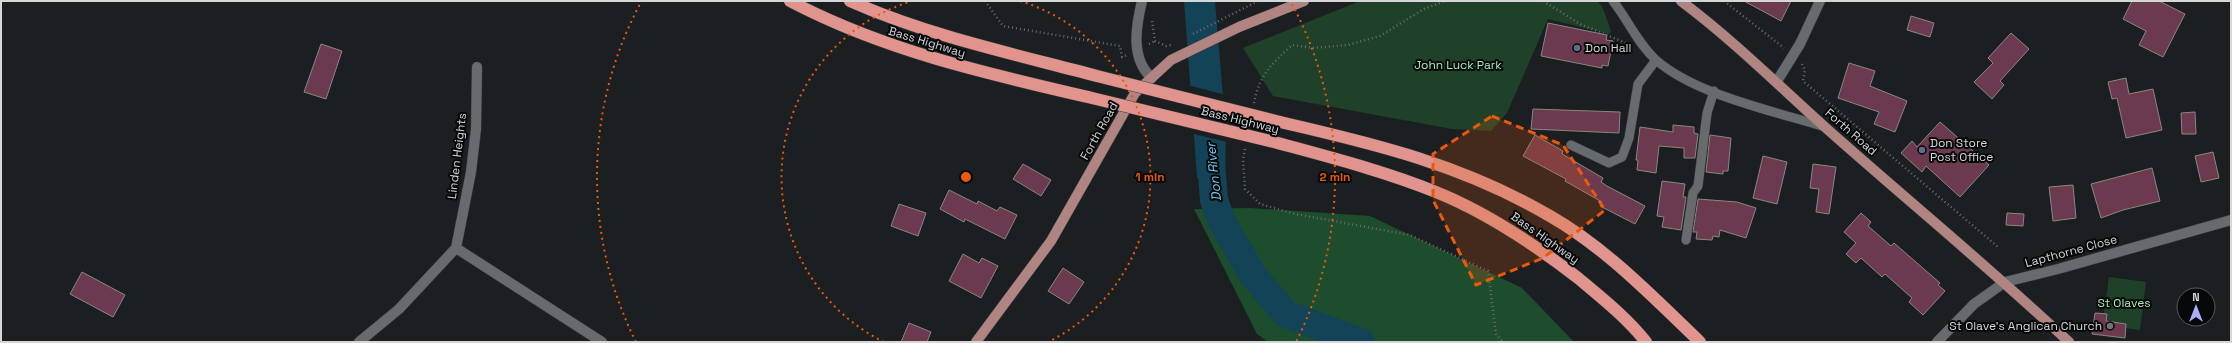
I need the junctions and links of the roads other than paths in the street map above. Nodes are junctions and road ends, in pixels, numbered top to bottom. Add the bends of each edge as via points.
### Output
1 (790, 1) edge
2 (850, 1) edge
3 (1142, 1) edge
4 (1304, 1) edge
5 (1613, 1) edge
6 (1681, 1) edge
7 (1820, 1) edge
8 (1656, 60) junction
9 (477, 67) dead end
10 (1152, 78) junction
11 (1777, 81) junction
12 (1714, 91) junction
13 (1826, 128) junction
14 (1571, 145) dead end
15 (2231, 220) edge
16 (1686, 240) dead end
17 (456, 248) junction
18 (2005, 282) junction
19 (359, 342) edge
20 (602, 342) edge
21 (976, 342) edge
22 (1646, 342) edge
23 (1700, 342) edge
24 (1937, 342) edge
25 (2069, 342) edge

1 - 22 highway, Bass Highway, bridge via 849,30 900,49 982,73 1274,142 1351,163 1436,192 1527,240 1605,300
2 - 23 highway, Bass Highway, bridge via 884,16 947,37 1357,140 1461,171 1551,216 1598,249 1650,293
3 - 10 street via 1137,50 1145,72
4 - 10 main road, Forth Road via 1239,27 1171,60
5 - 8 lane
6 - 11 main road, Forth Road via 1737,45
7 - 11 street via 1793,56
8 - 12 lane via 1687,80
8 - 14 lane via 1638,84 1629,138 1622,157 1610,163
9 - 17 street, Linden Heights via 476,125
10 - 21 main road, Forth Road via 1135,93 1050,241
11 - 13 main road, Forth Road
12 - 13 lane via 1768,111
12 - 16 lane via 1707,113 1698,186 1693,193
13 - 18 main road, Forth Road
15 - 18 street, Lapthorne Close
17 - 19 street via 399,309
17 - 20 street
18 - 24 street, Lapthorne Close via 1974,304
18 - 25 main road, Forth Road

